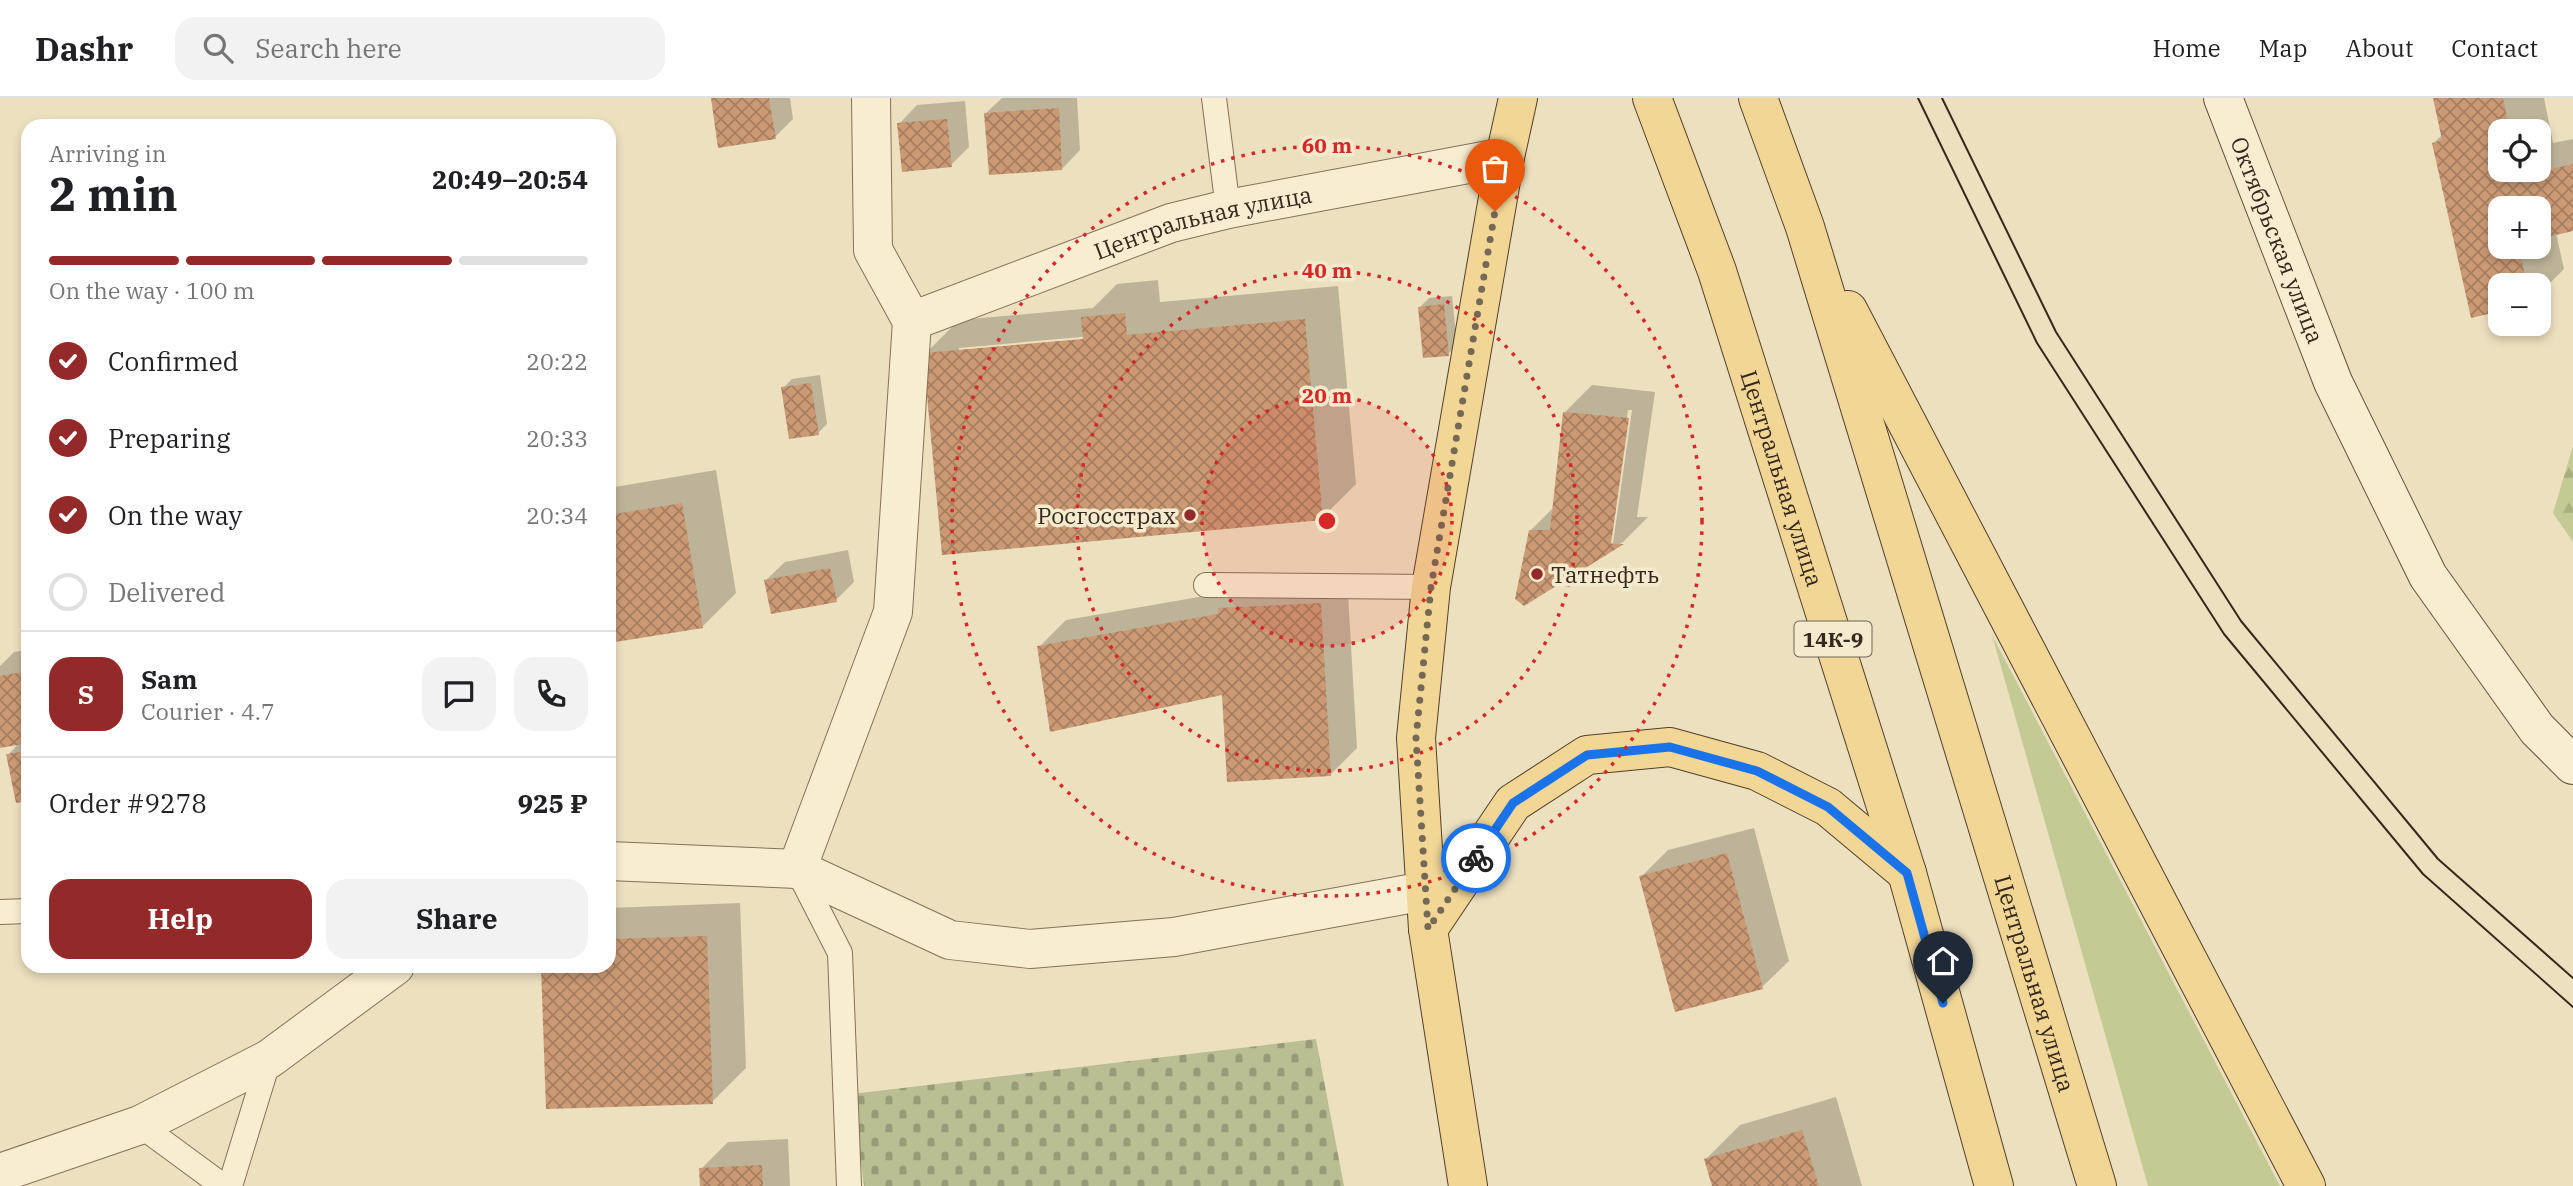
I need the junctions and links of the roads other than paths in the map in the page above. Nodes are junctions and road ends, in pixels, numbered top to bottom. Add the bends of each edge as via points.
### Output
1 (871, 98) edge
2 (1214, 98) edge
3 (1518, 98) edge
4 (1652, 98) edge
5 (1758, 98) edge
6 (2222, 98) edge
7 (1504, 157) junction
8 (1228, 209) junction
9 (1805, 227) junction
10 (912, 321) junction
11 (1206, 584) dead end
12 (1431, 587) junction
13 (2573, 765) edge
14 (616, 861) edge
15 (796, 869) junction
16 (1907, 873) junction
17 (1425, 891) junction
18 (21, 911) edge
19 (0, 912) edge
20 (1428, 929) junction
21 (386, 973) edge
22 (270, 1059) junction
23 (140, 1125) junction
24 (0, 1173) edge
25 (223, 1186) edge
26 (230, 1186) edge
27 (849, 1186) edge
28 (1468, 1186) edge
29 (1994, 1186) edge
30 (2097, 1186) edge
31 (2306, 1186) edge

1 - 10 street via 873,250
2 - 8 lane
3 - 7 main road
4 - 16 main road, Центральная улица / 14К-9 via 1717,271
5 - 9 main road, Центральная улица
6 - 13 street, Октябрьская улица via 2333,382 2428,576 2537,729
7 - 8 street, Центральная улица
7 - 12 main road
8 - 10 street, Центральная улица via 1171,223
9 - 30 main road, Центральная улица
9 - 31 main road
10 - 15 street via 893,612
11 - 12 lane
12 - 17 main road via 1416,738
14 - 15 street
15 - 17 street via 950,940 1030,949 1174,937
15 - 27 lane via 840,953
16 - 20 main road via 1828,807 1757,771 1670,747 1587,755 1513,803
16 - 29 main road, Центральная улица / 14К-9
17 - 20 main road
18 - 19 lane
20 - 28 main road
21 - 22 street
22 - 23 street
22 - 26 lane
23 - 24 street
23 - 25 lane

